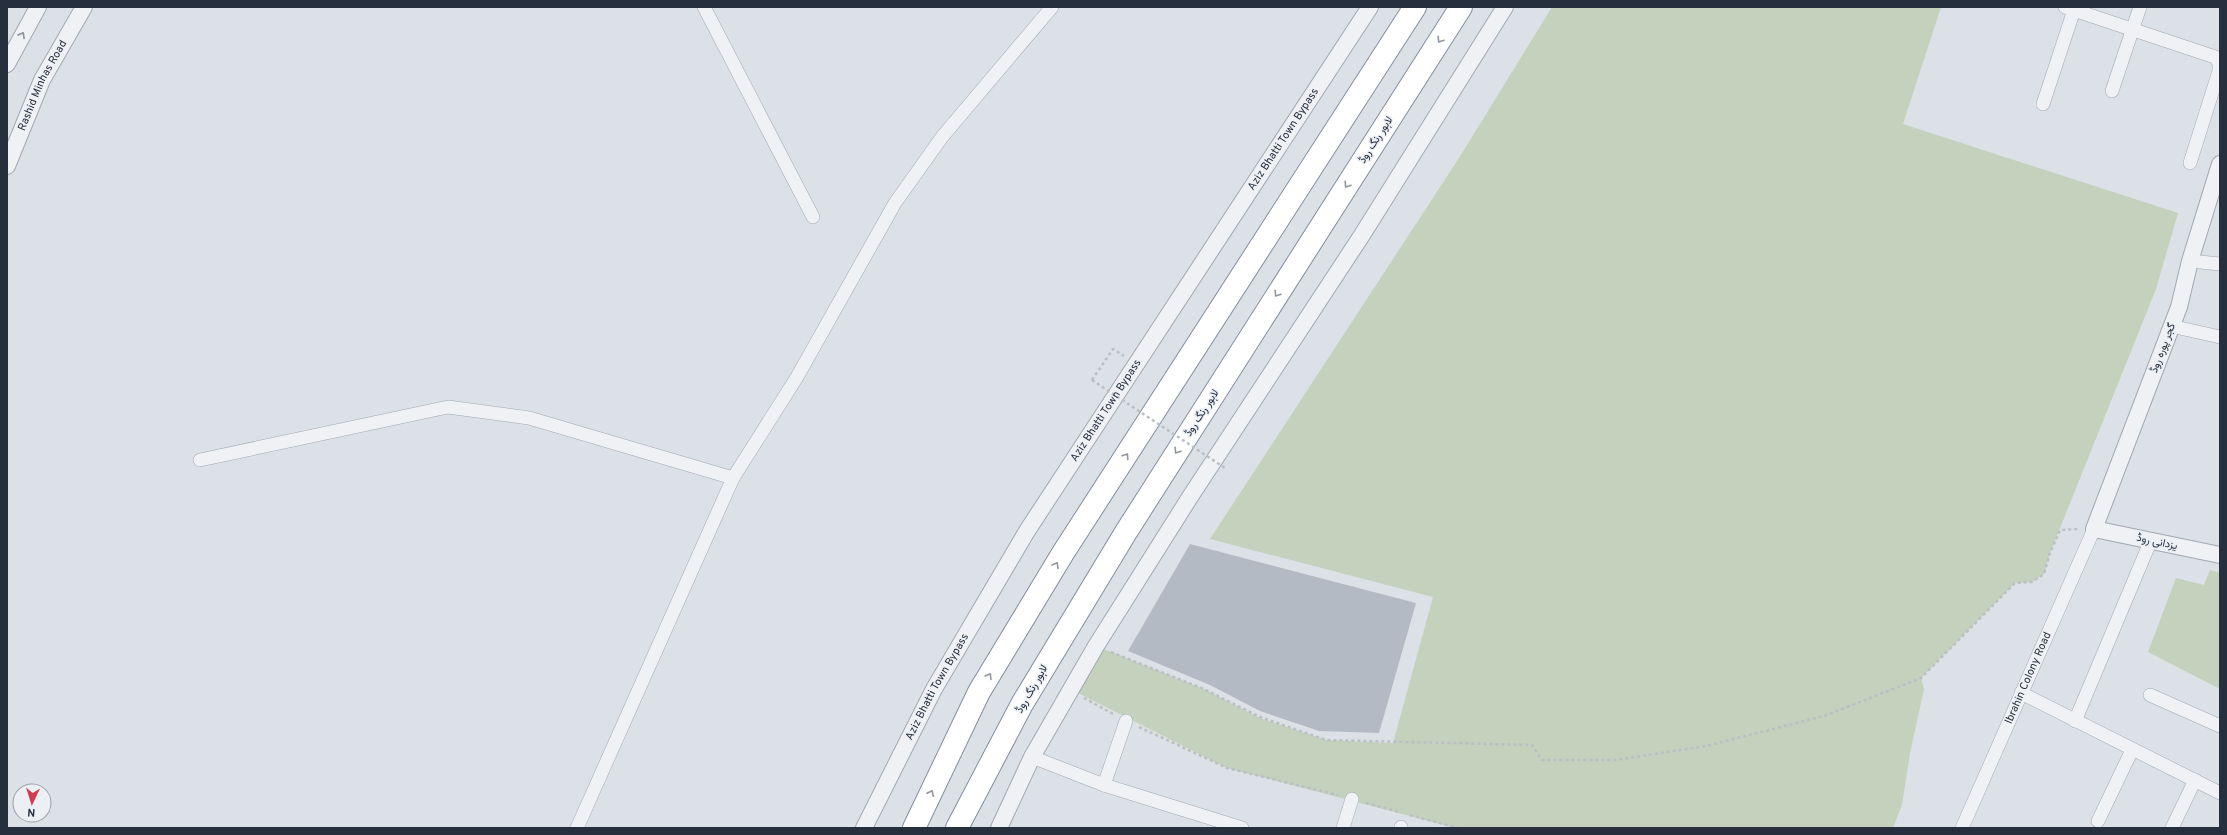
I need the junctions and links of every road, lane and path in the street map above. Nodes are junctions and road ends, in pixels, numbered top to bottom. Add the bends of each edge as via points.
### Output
1 (38, 7) edge
2 (84, 7) edge
3 (704, 7) edge
4 (1052, 7) edge
5 (1370, 7) edge
6 (1415, 7) edge
7 (1461, 7) edge
8 (1506, 7) edge
9 (2140, 7) edge
10 (2070, 9) edge
11 (2132, 30) junction
12 (2219, 63) edge
13 (7, 64) edge
14 (2112, 91) dead end
15 (2043, 104) dead end
16 (2190, 163) dead end
17 (2220, 164) edge
18 (7, 166) edge
19 (814, 217) dead end
20 (2190, 261) junction
21 (2220, 264) edge
22 (2171, 326) junction
23 (2220, 337) edge
24 (1113, 349) dead end
25 (200, 460) dead end
26 (1225, 468) dead end
27 (733, 478) junction
28 (2094, 529) junction
29 (2151, 540) junction
30 (2220, 555) edge
31 (1096, 646) junction
32 (1072, 690) junction
33 (2021, 693) junction
34 (2150, 695) dead end
35 (1126, 721) junction
36 (2075, 721) junction
37 (2220, 726) edge
38 (2132, 750) junction
39 (1032, 757) junction
40 (2195, 780) junction
41 (1104, 785) junction
42 (2220, 793) edge
43 (1352, 799) junction
44 (2098, 821) dead end
45 (1217, 824) edge
46 (577, 828) edge
47 (864, 828) edge
48 (914, 828) edge
49 (957, 828) edge
50 (998, 828) edge
51 (1242, 828) edge
52 (1343, 828) edge
53 (1458, 828) edge
54 (1962, 828) edge
55 (2172, 828) edge

13 -> 1 street
2 - 18 street, Rashid Minhas Road via 42,80
3 - 19 street
4 - 27 street via 942,137 894,203 797,377
5 - 47 street, Aziz Bhatti Town Bypass via 1026,531 934,689
48 -> 6 highway via 979,692 1063,553
7 -> 49 highway, لاہور رنگ روڈ via 1126,532 1022,704
8 - 31 street via 1358,242 1190,497
9 - 11 street
10 - 11 street
10 - 15 street
11 - 12 street via 2211,55
11 - 14 street
12 - 16 street via 2219,72
17 - 20 street, گجر پورہ روڈ
20 - 21 street
20 - 22 street, گجر پورہ روڈ via 2179,307
22 - 23 street
22 - 28 street, گجر پورہ روڈ
24 - 26 path, bridge via 1092,380
25 - 27 street via 448,407 530,418
27 - 46 street
28 - 29 street, یزدانی روڈ
28 - 31 path via 2060,530 2044,574 2032,582 2015,583 1921,678 1824,716 1706,746 1616,760 1542,760 1532,745 1326,740 1260,718 1204,689
28 - 33 street, Ibrahin Colony Road
29 - 30 street, یزدانی روڈ
29 - 36 street
31 - 32 street
32 - 35 path
32 - 39 street
33 - 36 street
33 - 54 street, Ibrahin Colony Road
34 - 37 street
35 - 41 street
35 - 43 path via 1227,768
36 - 38 street
38 - 40 street
38 - 44 street
39 - 41 street
39 - 50 street
40 - 42 street
40 - 55 street
41 - 45 street
43 - 52 street
43 - 53 path
45 - 51 street

